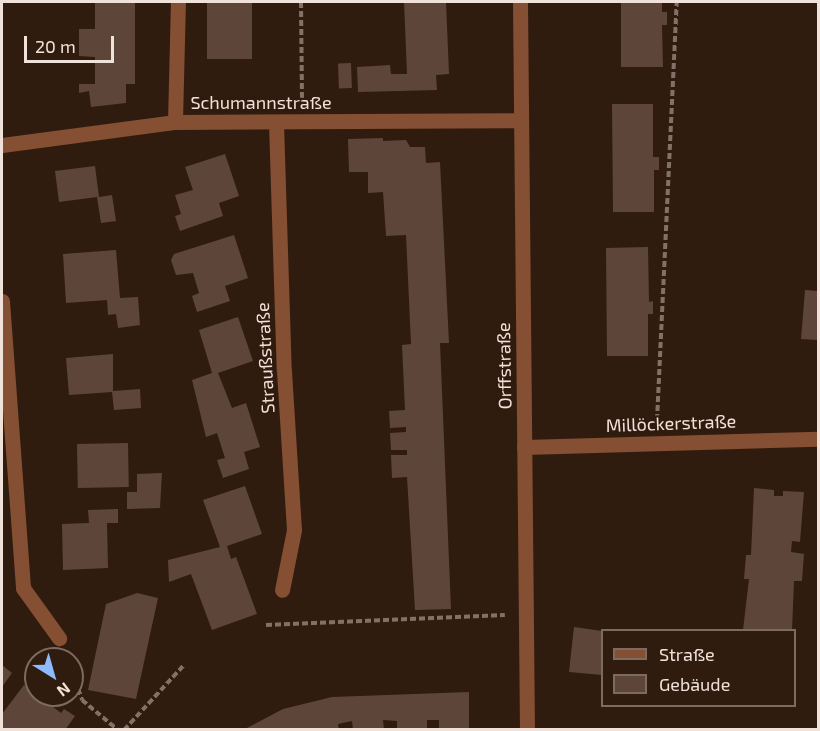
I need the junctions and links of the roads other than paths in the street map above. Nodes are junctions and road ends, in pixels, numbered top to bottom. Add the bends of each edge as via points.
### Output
1 (178, 2) edge
2 (520, 2) edge
3 (521, 120) junction
4 (175, 122) junction
5 (276, 123) junction
6 (2, 145) edge
7 (2, 301) edge
8 (819, 439) edge
9 (524, 447) junction
10 (282, 590) dead end
11 (59, 638) dead end
12 (527, 729) edge

1 - 4 street
2 - 3 street, Orffstraße
3 - 5 street, Schumannstraße
3 - 9 street, Orffstraße
4 - 5 street, Schumannstraße
4 - 6 street, Schumannstraße
5 - 10 street, Straußstraße via 294,530
7 - 11 street via 23,588
8 - 9 street, Millöckerstraße
9 - 12 street, Orffstraße

